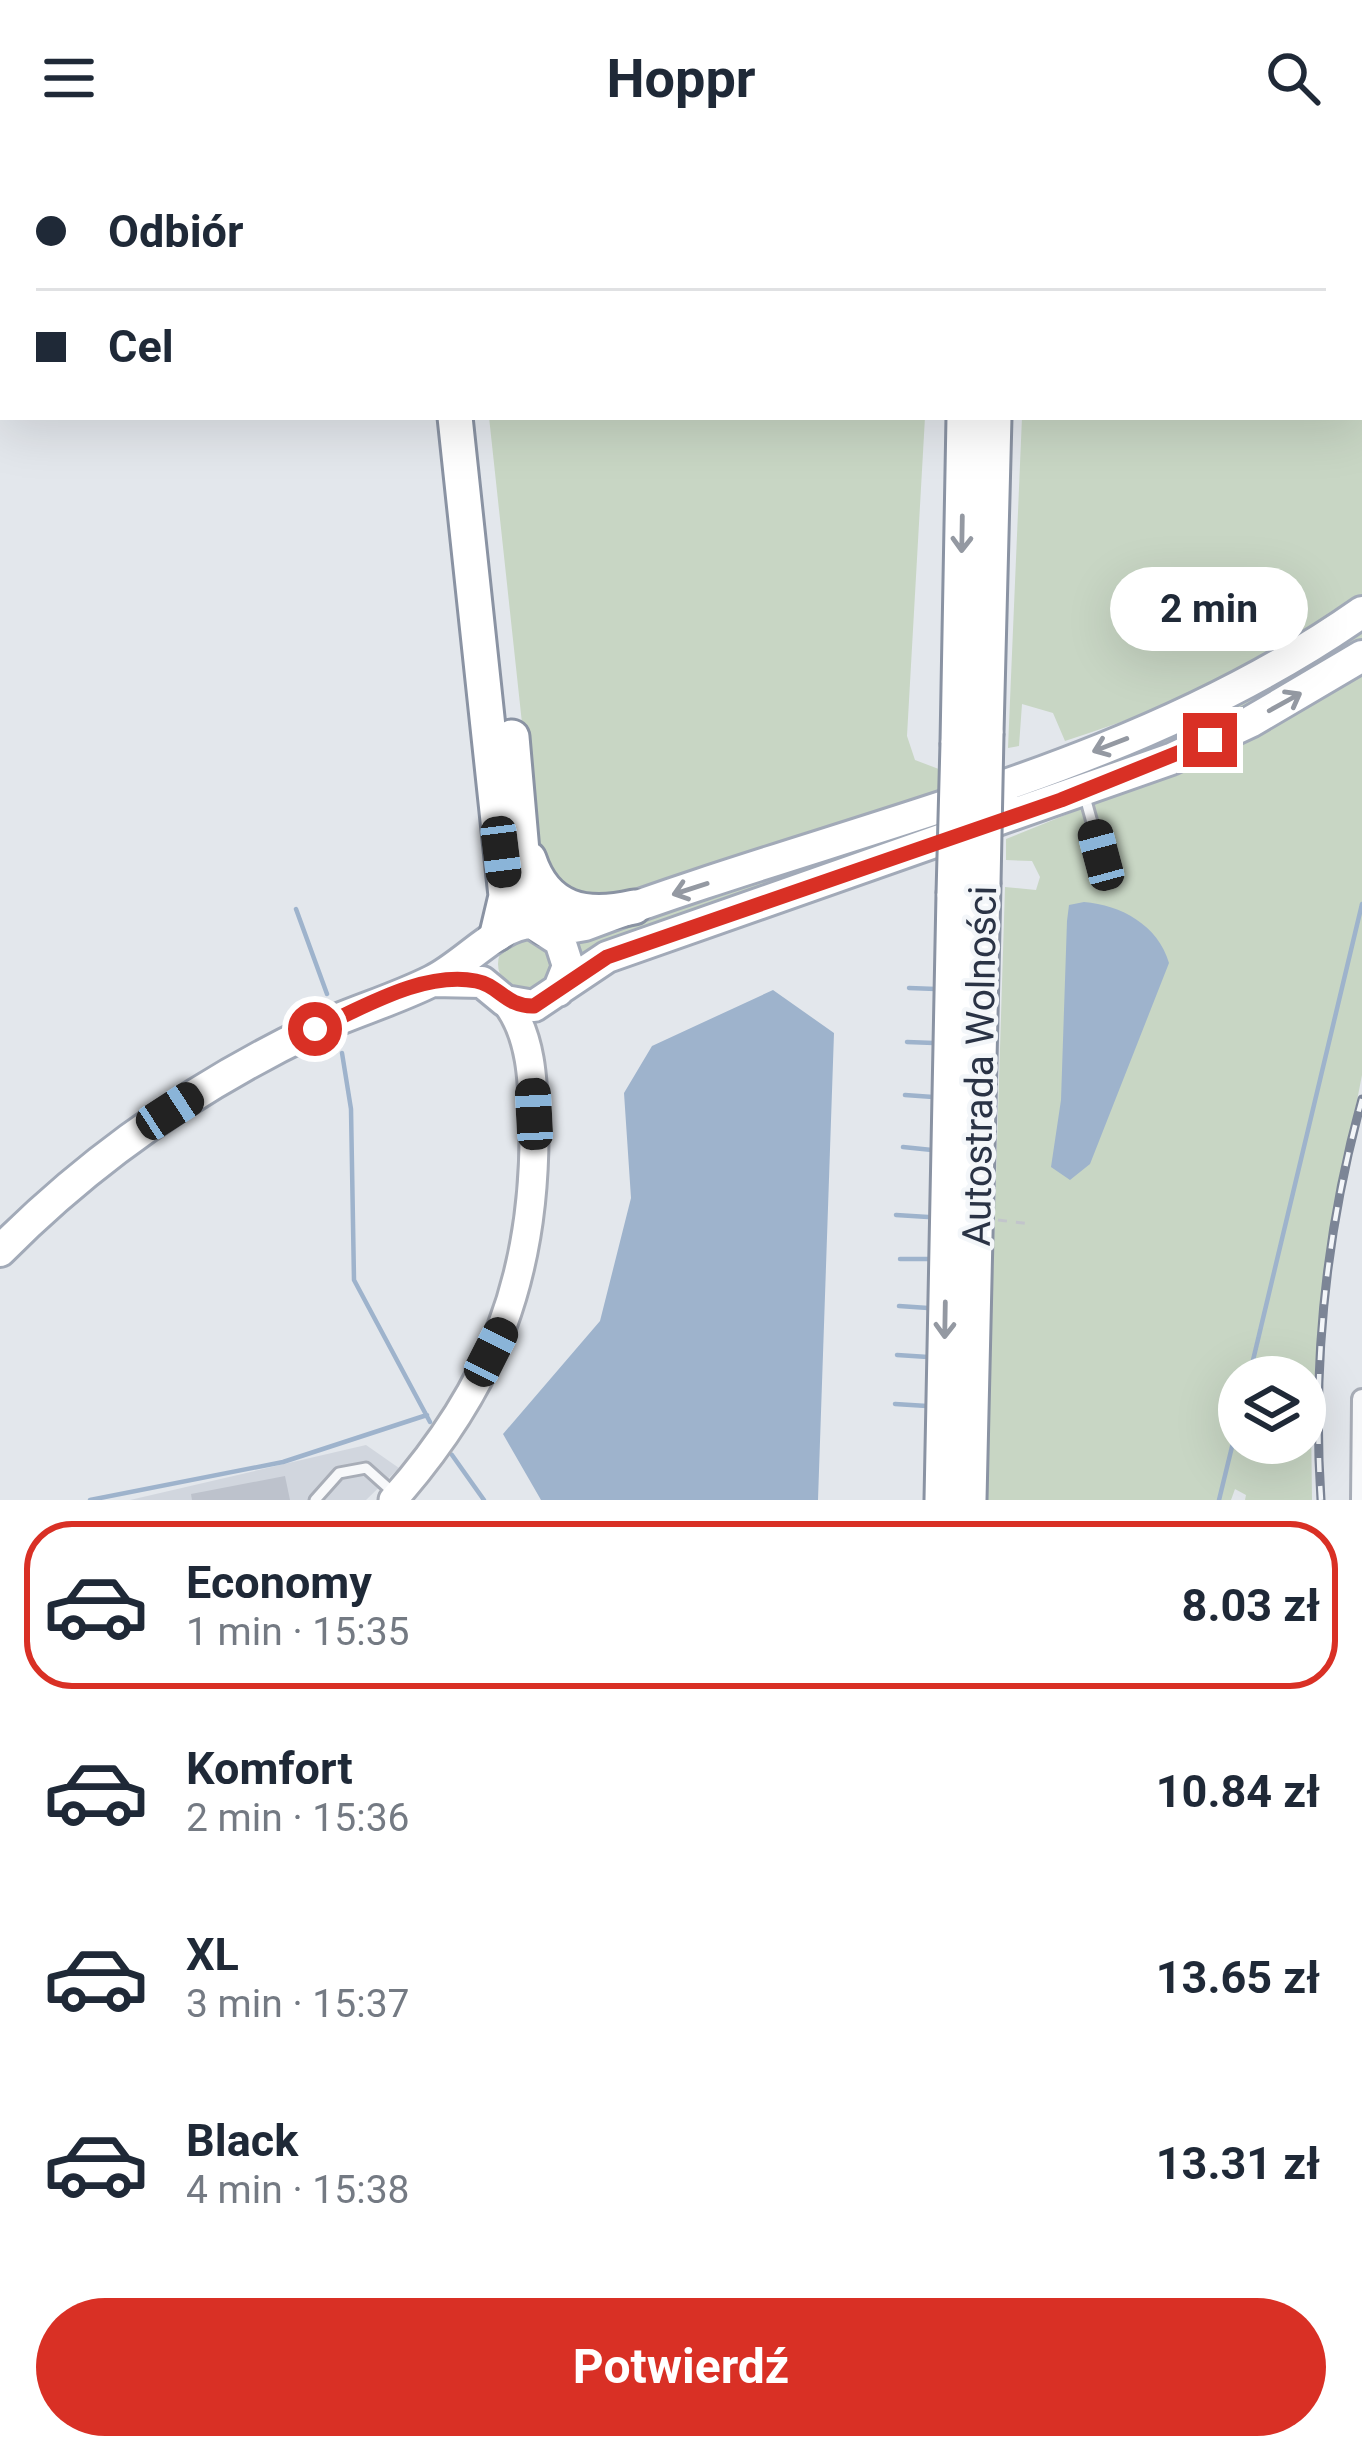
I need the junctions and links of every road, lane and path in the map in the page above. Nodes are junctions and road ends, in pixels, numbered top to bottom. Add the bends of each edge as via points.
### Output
1 (454, 420) edge
2 (477, 420) edge
3 (964, 420) edge
4 (996, 428) edge
5 (1362, 613) edge
6 (1362, 656) edge
7 (972, 738) junction
8 (1084, 792) junction
9 (524, 840) junction
10 (1101, 855) dead end
11 (968, 889) junction
12 (634, 907) junction
13 (548, 929) junction
14 (493, 939) junction
15 (433, 981) junction
16 (498, 994) junction
17 (553, 996) junction
18 (531, 1062) junction
19 (996, 1220) dead end
20 (1030, 1224) dead end
21 (0, 1251) edge
22 (1362, 1399) edge
23 (395, 1498) edge
24 (315, 1500) edge
25 (942, 1500) edge
26 (969, 1500) edge
27 (1361, 1500) edge

1 - 14 highway via 506,896
2 - 9 highway
3 -> 7 highway, Autostrada Wolności
4 - 7 highway, Autostrada Wolności
5 -> 12 main road via 1228,694 1142,733
8 -> 6 main road via 1250,722
7 - 11 highway, Autostrada Wolności, bridge
8 - 10 lane
8 - 17 main road via 607,957
9 - 12 highway via 536,877 554,899 584,912
9 - 13 highway via 526,897
11 -> 25 highway, Autostrada Wolności
11 - 26 highway, Autostrada Wolności
12 - 13 main road
13 - 14 main road via 519,923
13 - 17 main road via 566,953 565,980
14 - 15 main road
14 - 16 main road via 484,970
15 - 16 main road via 476,981
15 - 21 main road via 315,1029 201,1091 115,1150
16 - 17 main road via 520,1006
16 - 18 street
17 - 18 street
18 - 23 street via 535,1189 516,1294 460,1409
19 - 20 path
22 - 27 street
23 - 24 lane via 366,1468 339,1473

